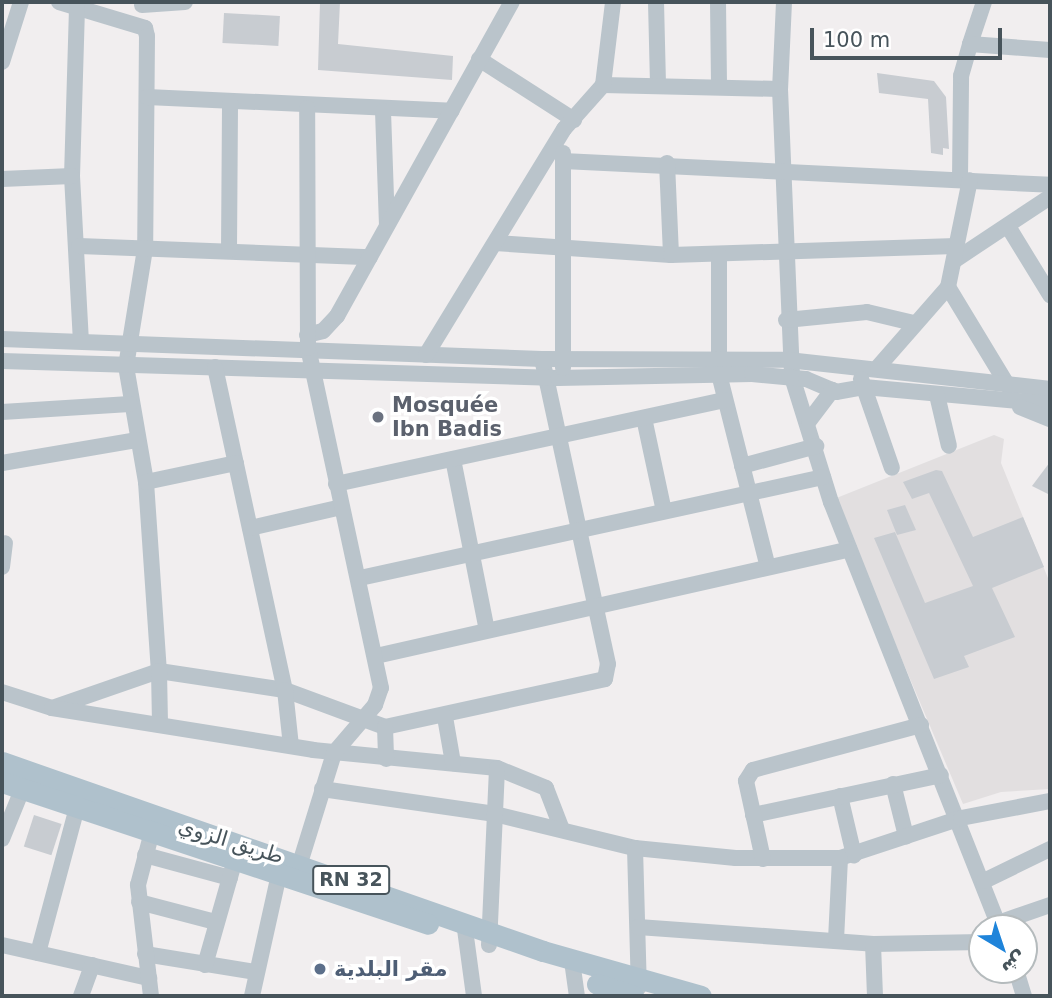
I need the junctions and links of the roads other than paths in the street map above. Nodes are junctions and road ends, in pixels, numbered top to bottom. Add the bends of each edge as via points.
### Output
1 (21, 2) edge
2 (59, 2) edge
3 (185, 2) edge
4 (512, 2) edge
5 (613, 2) edge
6 (656, 2) edge
7 (718, 2) edge
8 (784, 2) edge
9 (984, 2) edge
10 (142, 4) edge
11 (77, 8) junction
12 (145, 28) junction
13 (970, 44) junction
14 (1050, 50) edge
15 (479, 59) junction
16 (2, 62) edge
17 (658, 83) junction
18 (719, 84) junction
19 (603, 85) junction
20 (780, 89) junction
21 (147, 97) junction
22 (230, 103) junction
23 (307, 108) junction
24 (383, 111) junction
25 (452, 111) junction
26 (569, 125) junction
27 (563, 161) junction
28 (667, 163) junction
29 (783, 168) junction
30 (72, 176) junction
31 (2, 179) edge
32 (965, 179) junction
33 (1050, 185) edge
34 (1050, 197) edge
35 (387, 228) junction
36 (1009, 228) junction
37 (495, 243) junction
38 (79, 246) junction
39 (145, 249) junction
40 (229, 250) junction
41 (564, 250) junction
42 (956, 253) junction
43 (671, 255) junction
44 (719, 255) junction
45 (786, 255) junction
46 (370, 257) junction
47 (307, 258) junction
48 (948, 287) junction
49 (1050, 295) edge
50 (786, 320) junction
51 (914, 323) junction
52 (2, 339) edge
53 (81, 340) junction
54 (134, 342) junction
55 (307, 342) junction
56 (2, 355) edge
57 (426, 355) junction
58 (542, 359) junction
59 (562, 359) junction
60 (788, 360) junction
61 (2, 361) edge
62 (126, 366) junction
63 (857, 366) junction
64 (215, 367) junction
65 (719, 367) junction
66 (878, 367) junction
67 (311, 371) junction
68 (544, 377) junction
69 (792, 377) junction
70 (563, 378) junction
71 (864, 387) junction
72 (832, 390) junction
73 (1048, 392) edge
74 (1004, 393) junction
75 (936, 395) junction
76 (725, 400) junction
77 (130, 404) junction
78 (2, 412) edge
79 (644, 418) junction
80 (1050, 419) edge
81 (809, 421) junction
82 (555, 437) junction
83 (136, 440) junction
84 (816, 446) junction
85 (949, 446) dead end
86 (453, 459) junction
87 (2, 463) edge
88 (236, 463) junction
89 (742, 466) junction
90 (892, 468) dead end
91 (823, 477) junction
92 (146, 482) junction
93 (336, 484) junction
94 (751, 494) junction
95 (342, 507) junction
96 (664, 511) junction
97 (250, 528) junction
98 (577, 529) junction
99 (5, 543) dead end
100 (849, 549) junction
101 (472, 553) junction
102 (767, 564) junction
103 (2, 567) edge
104 (360, 579) junction
105 (595, 604) junction
106 (486, 630) junction
107 (376, 656) junction
108 (159, 671) junction
109 (285, 690) junction
110 (2, 692) edge
111 (52, 708) junction
112 (444, 717) junction
113 (362, 723) junction
114 (921, 725) junction
115 (160, 726) junction
116 (385, 727) junction
117 (291, 746) junction
118 (334, 753) junction
119 (386, 759) junction
120 (2, 762) edge
121 (453, 763) junction
122 (497, 768) junction
123 (941, 775) junction
124 (2, 782) edge
125 (25, 782) junction
126 (893, 784) junction
127 (322, 789) junction
128 (839, 796) junction
129 (1050, 801) edge
130 (78, 802) junction
131 (495, 814) junction
132 (753, 815) junction
133 (961, 818) junction
134 (153, 825) junction
135 (561, 827) junction
136 (906, 836) junction
137 (2, 839) edge
138 (635, 848) junction
139 (1050, 849) edge
140 (145, 855) junction
141 (847, 856) junction
142 (763, 859) junction
143 (235, 861) junction
144 (289, 868) junction
145 (984, 881) junction
146 (139, 902) junction
147 (1050, 905) edge
148 (995, 914) edge
149 (1027, 914) edge
150 (216, 922) junction
151 (638, 927) junction
152 (465, 929) junction
153 (489, 938) junction
154 (836, 940) junction
155 (968, 942) edge
156 (873, 944) junction
157 (2, 945) edge
158 (38, 953) junction
159 (145, 954) junction
160 (92, 965) junction
161 (205, 965) junction
162 (255, 972) junction
163 (574, 977) edge
164 (149, 978) junction
165 (637, 992) edge
166 (81, 996) edge
167 (151, 996) edge
168 (252, 996) edge
169 (474, 996) edge
170 (701, 996) edge
171 (875, 996) edge

1 - 16 street
2 - 11 street
3 - 10 street
4 - 15 street
5 - 19 street
6 - 17 street
7 - 18 street
8 - 20 street
9 - 13 street
10 - 12 street
11 - 12 street
11 - 30 street
12 - 21 street
13 - 14 street
13 - 32 street via 961,76
15 - 25 street
15 - 26 street
17 - 18 street
17 - 19 street
18 - 20 street
19 - 26 street
20 - 29 street
21 - 22 street
21 - 39 street
22 - 23 street
22 - 40 street
23 - 24 street
23 - 47 street
24 - 25 street
24 - 35 street
25 - 35 street
26 - 27 street
26 - 37 street
27 - 28 street
27 - 41 street
28 - 29 street
28 - 43 street
29 - 32 street
29 - 45 street
30 - 31 street
30 - 38 street
32 - 33 street
32 - 42 street
34 - 36 street
35 - 46 street
36 - 42 street
36 - 49 street
37 - 41 street
37 - 57 street
38 - 39 street
38 - 53 street
39 - 40 street
39 - 54 street
40 - 47 street
41 - 43 street
41 - 59 street
42 - 45 street
42 - 48 street
43 - 44 street
44 - 45 street
44 - 65 street
45 - 50 street
46 - 47 street
46 - 55 street via 331,325
47 - 55 street
48 - 51 street
48 - 74 street
50 - 51 street via 867,312
50 - 60 street
51 - 66 street
52 - 53 street
53 - 54 street
54 - 55 street
54 - 62 street
55 - 57 street
55 - 67 street
56 - 61 street
57 - 58 street
58 - 59 street
58 - 68 street
59 - 65 street
59 - 70 street
60 - 63 street
60 - 65 street
60 - 69 street
61 - 62 street
62 - 64 street
62 - 77 street
63 - 66 street
63 - 71 street
64 - 67 street
64 - 88 street
65 - 69 street
65 - 70 street
65 - 76 street
66 - 74 street
67 - 68 street
67 - 93 street
68 - 70 street
68 - 82 street
69 - 72 street
69 - 81 street
71 - 72 street
71 - 75 street
71 - 90 street
72 - 81 street
73 - 74 street
74 - 75 street
74 - 80 street
75 - 85 street
76 - 79 street
76 - 89 street
77 - 78 street
77 - 83 street
79 - 82 street
79 - 96 street
81 - 84 street
82 - 86 street
82 - 98 street
83 - 87 street
83 - 92 street
84 - 89 street
84 - 91 street
86 - 93 street
86 - 101 street
88 - 92 street
88 - 97 street
89 - 94 street
91 - 94 street
91 - 100 street
92 - 108 street
93 - 95 street
94 - 96 street
94 - 102 street
95 - 97 street
95 - 104 street
96 - 98 street
97 - 109 street
98 - 101 street
98 - 105 street
99 - 103 street
100 - 102 street
100 - 114 street
101 - 104 street
101 - 106 street
102 - 105 street
104 - 107 street
105 - 106 street
105 - 112 street via 609,671 604,679
106 - 107 street
107 - 113 street via 380,696
108 - 109 street
108 - 111 street
108 - 115 street
109 - 113 street
109 - 117 street
110 - 111 street
111 - 115 street
112 - 116 street
112 - 121 street
113 - 116 street
113 - 118 street
114 - 123 street
114 - 132 street via 753,770 746,779
115 - 117 street
116 - 119 street
117 - 118 street
118 - 119 street
118 - 127 street
119 - 121 street
120 - 125 main road, طريق الزوي / RN 32
121 - 122 street
122 - 131 street
122 - 135 street via 546,788
123 - 126 street
123 - 133 street
124 - 125 main road, طريق الزوي / RN 32
125 - 130 main road, طريق الزوي / RN 32
125 - 137 street
126 - 128 street
126 - 136 street
127 - 131 street
127 - 144 street
128 - 132 street
128 - 141 street
129 - 133 street
130 - 134 main road, طريق الزوي / RN 32
130 - 158 street
131 - 135 street
131 - 153 street
132 - 142 street
133 - 136 street
133 - 145 street
134 - 140 street
134 - 143 main road, طريق الزوي / RN 32
135 - 138 street
136 - 141 street
138 - 142 street
138 - 151 street
139 - 145 street
140 - 143 street
140 - 146 street
141 - 142 street
141 - 154 street
143 - 144 main road, طريق الزوي / RN 32
143 - 150 street
144 - 152 main road, طريق الزوي / RN 32
144 - 162 street
145 - 148 street
146 - 150 street
146 - 159 street
147 - 149 street
150 - 161 street
151 - 154 street
151 - 165 street
152 - 153 main road, طريق الزوي / RN 32
152 - 169 street
153 - 163 main road, طريق الزوي / RN 32
154 - 156 street
155 - 156 street
156 - 171 street
157 - 158 street
158 - 160 street
159 - 161 street
159 - 164 street
160 - 164 street
160 - 166 street
161 - 162 street
162 - 168 street
163 - 165 main road, طريق الزوي / RN 32
164 - 167 street
165 - 170 main road, طريق الزوي / RN 32

